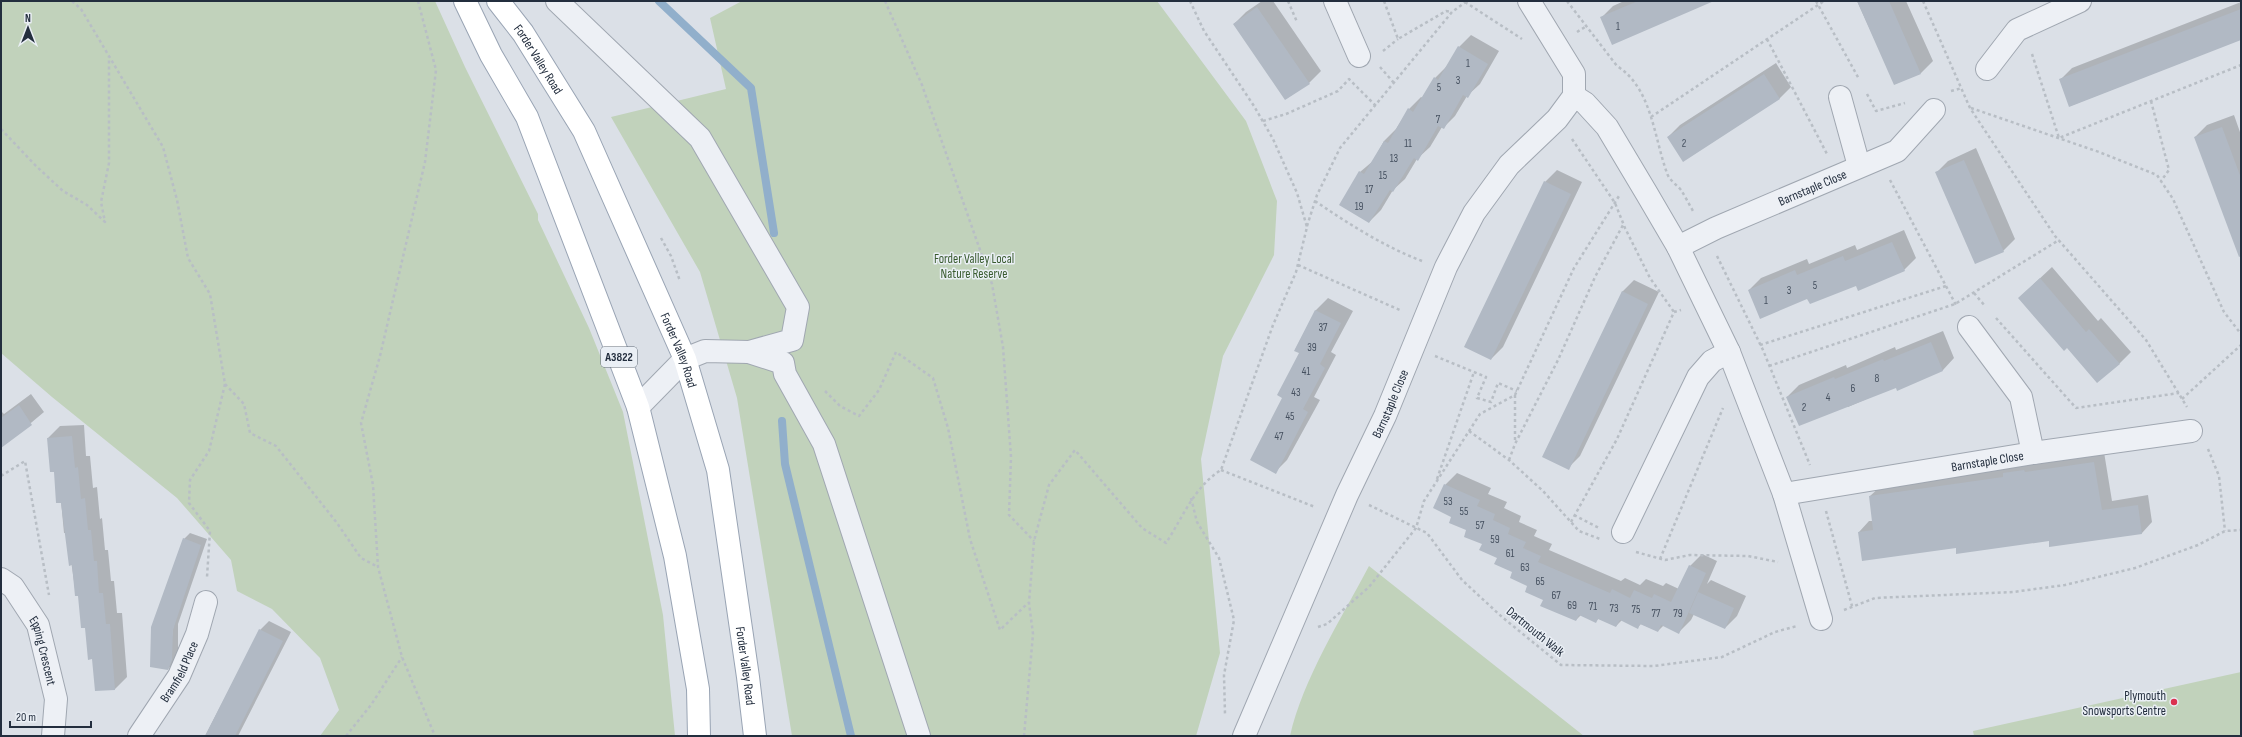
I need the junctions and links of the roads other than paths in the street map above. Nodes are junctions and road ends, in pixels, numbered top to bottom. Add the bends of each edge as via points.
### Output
1 (464, 1) edge
2 (498, 1) edge
3 (556, 1) edge
4 (1335, 1) edge
5 (1529, 1) edge
6 (2080, 1) edge
7 (1359, 56) dead end
8 (1987, 70) dead end
9 (1574, 96) junction
10 (1840, 97) dead end
11 (1934, 110) dead end
12 (1869, 162) junction
13 (1678, 247) junction
14 (1969, 327) dead end
15 (749, 352) junction
16 (1729, 352) junction
17 (685, 358) junction
18 (638, 407) junction
19 (2195, 428) road end
20 (2033, 453) junction
21 (1784, 494) junction
22 (1623, 532) dead end
23 (1, 579) edge
24 (206, 602) road end
25 (1821, 619) road end
26 (53, 736) edge
27 (139, 736) edge
28 (699, 736) edge
29 (755, 736) edge
30 (919, 736) edge
31 (1244, 736) edge

1 - 18 main road, A3822 via 527,117
2 - 17 main road, Forder Valley Road via 523,33 584,131
3 - 15 street via 700,138 798,307 792,340
4 - 7 street
5 - 9 street via 1574,74
6 - 8 street via 2017,30
9 - 13 street via 1585,102 1607,127
9 - 31 street, Barnstaple Close via 1557,119 1509,165 1474,213 1445,270 1385,416 1347,495
10 - 12 street
11 - 12 street, Barnstaple Close via 1897,151
12 - 13 street, Barnstaple Close
13 - 16 street
14 - 20 street via 2021,397
15 - 17 street via 705,351
15 - 30 street via 783,363 785,374 824,444
16 - 21 street
16 - 22 street via 1712,361 1698,377
17 - 18 street
17 - 29 main road, Forder Valley Road via 718,470
18 - 28 main road, A3822 via 675,556 698,689
19 - 20 street, Barnstaple Close
20 - 21 street, Barnstaple Close
21 - 25 street
23 - 26 street, Epping Crescent via 13,587 38,625 56,699
24 - 27 street, Bramfield Place via 197,634 179,676

